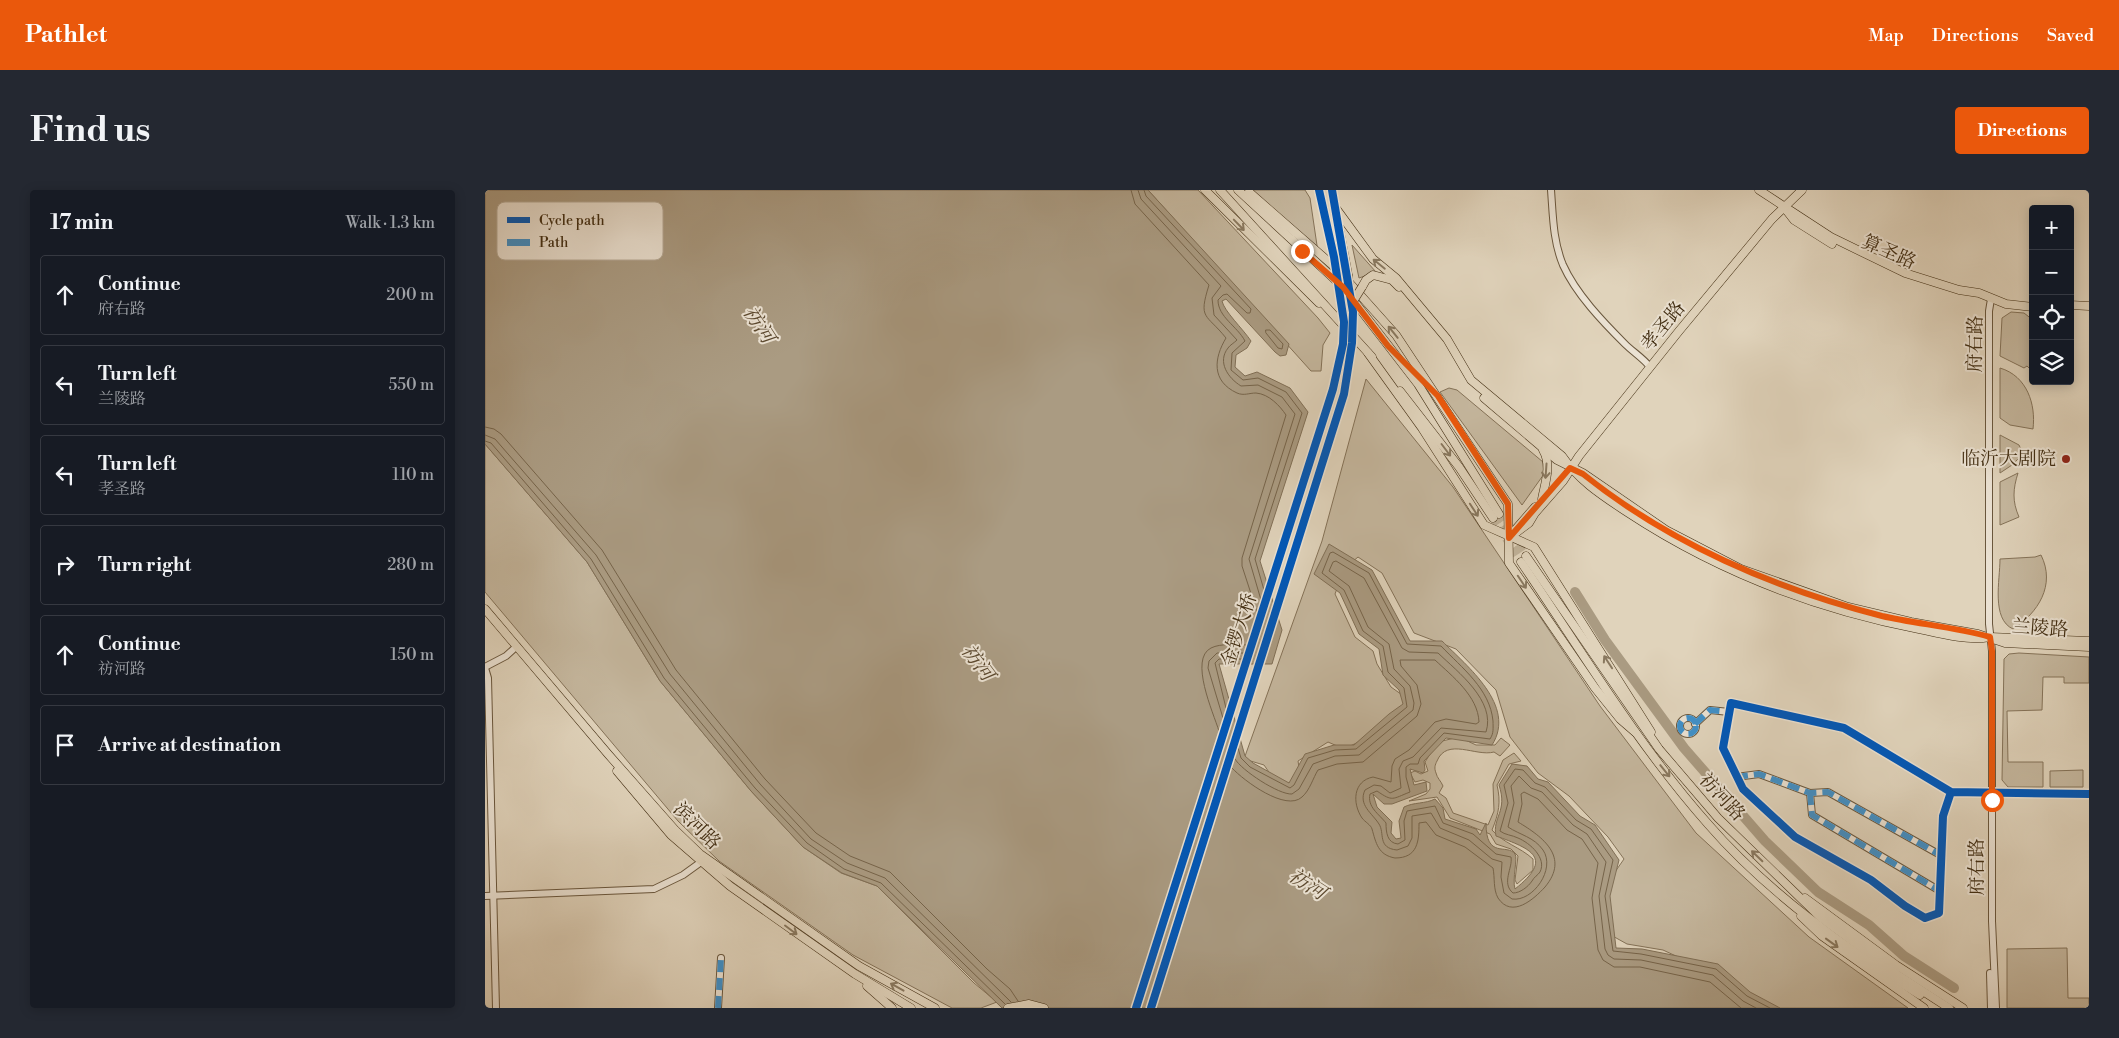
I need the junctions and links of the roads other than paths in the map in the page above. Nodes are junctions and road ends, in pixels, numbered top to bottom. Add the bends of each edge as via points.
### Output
1 (1205, 190) edge
2 (1220, 190) edge
3 (1238, 190) edge
4 (1314, 190) edge
5 (1332, 190) edge
6 (1551, 190) edge
7 (1759, 190) edge
8 (1767, 190) edge
9 (1798, 190) edge
10 (1802, 190) edge
11 (1248, 191) edge
12 (1319, 194) edge
13 (1335, 207) junction
14 (1785, 208) junction
15 (1343, 287) junction
16 (1991, 299) junction
17 (2029, 302) edge
18 (1352, 303) junction
19 (2074, 305) edge
20 (2089, 306) edge
21 (2029, 307) edge
22 (2074, 310) edge
23 (2089, 311) edge
24 (1338, 318) junction
25 (1388, 346) junction
26 (1368, 353) junction
27 (1651, 367) junction
28 (1438, 396) junction
29 (1539, 444) junction
30 (1570, 468) junction
31 (1542, 499) junction
32 (1509, 538) junction
33 (485, 609) edge
34 (485, 613) edge
35 (1990, 637) junction
36 (2089, 641) edge
37 (2089, 646) edge
38 (517, 648) junction
39 (485, 667) edge
40 (1729, 712) junction
41 (1695, 724) dead end
42 (1635, 732) junction
43 (1659, 749) junction
44 (1736, 777) junction
45 (1951, 792) junction
46 (1809, 793) junction
47 (1991, 793) junction
48 (2089, 794) edge
49 (1942, 856) junction
50 (701, 862) junction
51 (1771, 886) junction
52 (1791, 890) junction
53 (1940, 891) junction
54 (489, 896) edge
55 (721, 958) dead end
56 (855, 974) junction
57 (496, 1008) edge
58 (718, 1008) edge
59 (892, 1008) edge
60 (911, 1008) edge
61 (935, 1008) edge
62 (1007, 1008) edge
63 (1044, 1008) edge
64 (1136, 1008) edge
65 (1151, 1008) edge
66 (1924, 1008) edge
67 (1941, 1008) edge
68 (1949, 1008) edge
69 (1963, 1008) edge
70 (1991, 1008) edge
71 (1996, 1008) edge

1 -> 24 main road via 1307,293
2 - 24 main road
3 - 15 main road
4 - 12 main road
5 - 13 main road, 金锣大桥
6 - 27 street via 1557,246 1573,283 1625,344
7 - 14 main road, 算圣路
8 - 14 main road, 算圣路
9 - 14 main road, 孝圣路
10 - 14 main road, 孝圣路
11 - 15 main road
28 -> 11 main road via 1396,335 1337,268
12 - 64 main road, 金锣大桥, bridge via 1344,322 1343,344 1333,389
13 - 18 main road, 金锣大桥, bridge
30 -> 13 main road via 1562,456 1471,380 1447,338 1397,278 1373,258
14 - 16 main road, 算圣路 via 1794,220 1867,262 1931,287 1958,295
14 - 27 main road, 孝圣路 via 1772,219
14 - 30 main road, 孝圣路
15 - 25 main road
16 - 17 main road, 算圣路
16 - 21 main road, 算圣路
16 - 35 street, 府右路
18 - 29 main road, bridge via 1366,280 1373,275 1392,280 1445,341 1467,383
18 - 65 main road, 金锣大桥, bridge via 1352,342 1344,394
19 - 20 main road
22 - 23 main road
24 - 26 main road
26 -> 25 main road via 1496,516 1439,416
25 - 28 main road
26 -> 32 main road via 1422,428 1484,525
27 - 30 main road, 孝圣路
28 - 32 main road via 1508,504
29 - 30 main road
29 -> 31 main road via 1546,456 1547,470
30 - 31 main road, 孝圣路
30 - 32 main road, 孝圣路 via 1529,523
30 - 35 main road, 兰陵路 via 1593,489 1642,522 1739,574 1847,612 1959,636
31 - 32 main road, 孝圣路
32 -> 42 main road via 1509,563 1595,688 1620,720
43 -> 32 main road via 1647,724 1534,547
33 - 38 main road, 滨河路
34 - 38 main road, 滨河路
35 - 36 main road, 兰陵路
35 - 37 main road, 兰陵路 via 2005,643
35 - 47 street, 府右路
38 - 39 street
38 - 50 main road, 滨河路 via 545,687 671,835
61 -> 38 main road, 滨河路 via 859,966 700,854 675,830
39 - 54 street via 488,678
40 - 41 street via 1709,710
40 - 44 street via 1723,748
40 - 45 street via 1731,702 1845,728
42 - 43 main road, 祊河路 via 1524,559
42 -> 51 main road, 祊河路 via 1708,825
52 -> 43 main road, 祊河路 via 1718,818
44 - 46 street via 1759,774
44 - 53 street via 1743,788 1795,837 1871,880 1925,918 1939,913
45 - 47 street
45 - 49 street via 1943,816
46 - 49 street via 1828,792
46 - 53 street via 1812,815
47 - 48 street
47 - 70 street, 府右路
47 - 71 street, 府右路
49 - 53 street
50 - 54 street via 654,889
50 -> 56 main road, 滨河路
51 -> 66 main road via 1821,936
51 - 67 main road, 祊河路 via 1894,980
52 - 68 main road, 祊河路 via 1868,954
52 - 69 main road via 1819,907 1896,966
54 - 57 street
55 - 58 street
56 - 59 main road
56 - 60 main road, 滨河路
62 - 63 main road via 1029,1004

